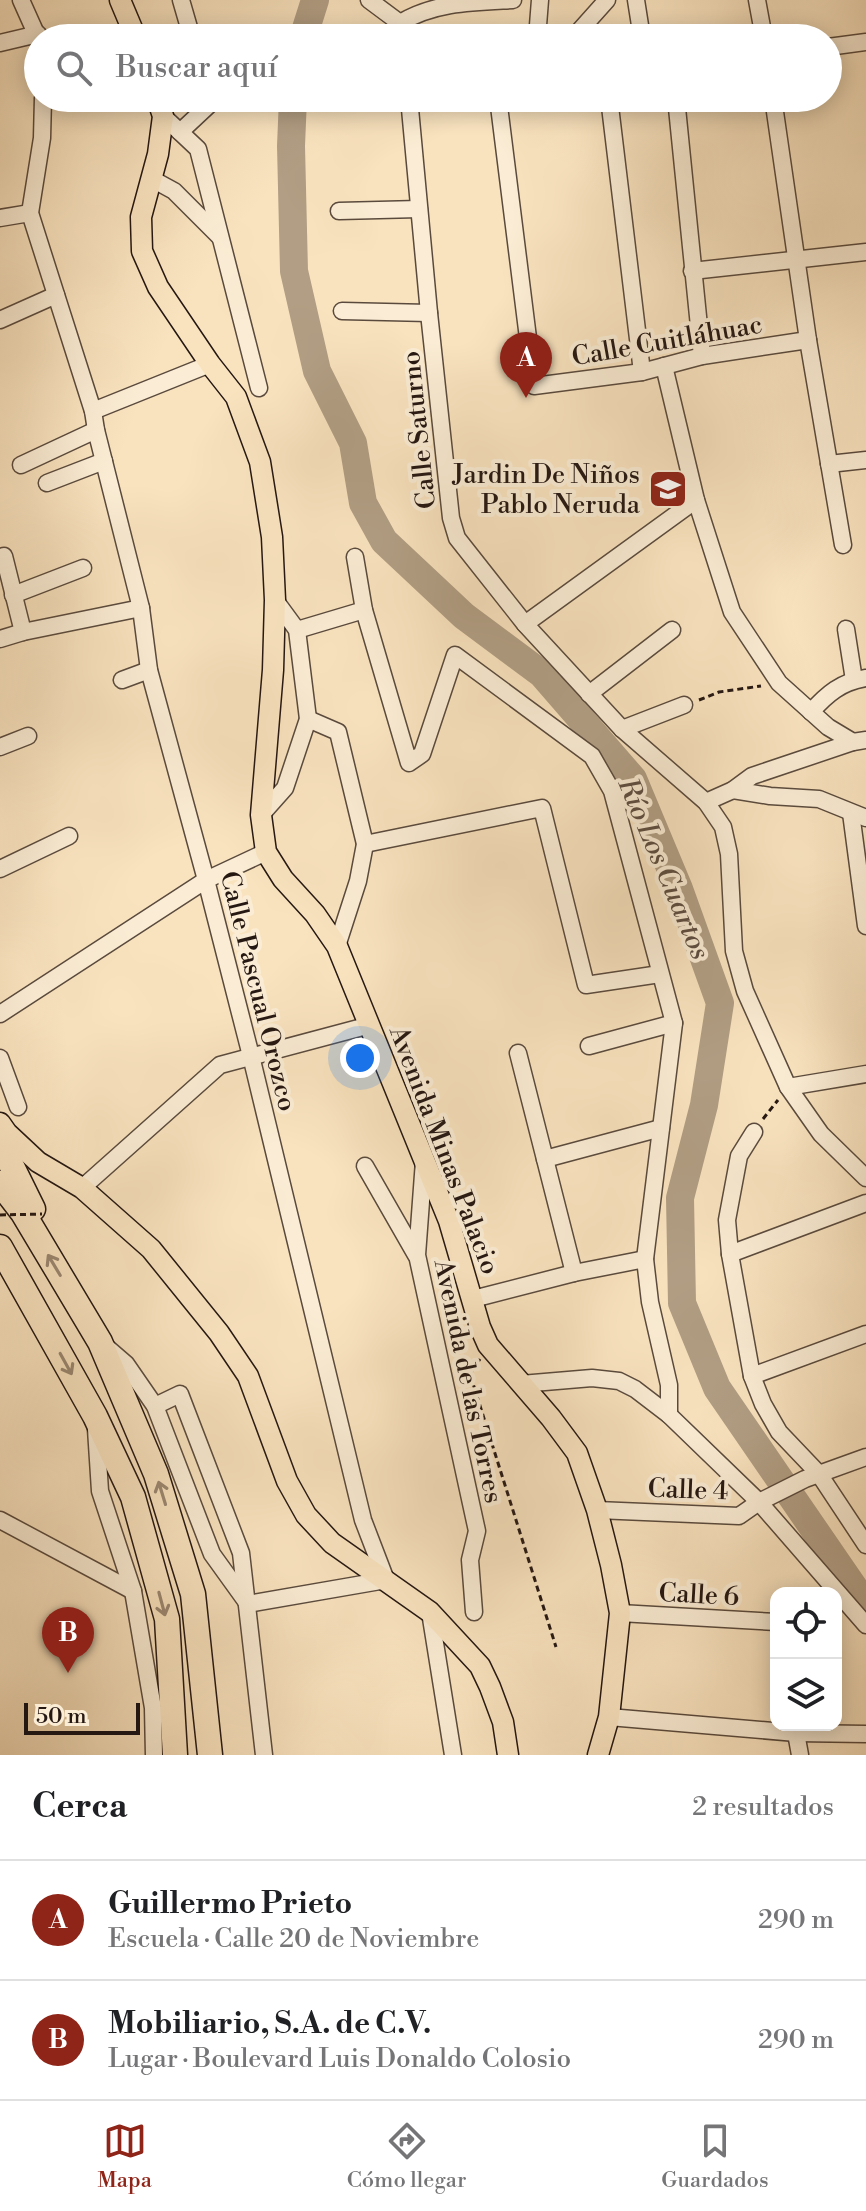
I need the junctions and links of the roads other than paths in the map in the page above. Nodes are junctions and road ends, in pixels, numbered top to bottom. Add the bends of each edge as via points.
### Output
1 (21, 0) edge
2 (120, 0) edge
3 (181, 0) edge
4 (369, 0) edge
5 (513, 0) edge
6 (540, 0) edge
7 (607, 0) edge
8 (636, 0) edge
9 (757, 0) edge
10 (457, 2) edge
11 (32, 24) edge
12 (130, 24) edge
13 (188, 24) edge
14 (395, 24) edge
15 (407, 24) edge
16 (538, 24) edge
17 (586, 24) edge
18 (640, 24) edge
19 (761, 24) edge
20 (24, 39) edge
21 (866, 42) edge
22 (0, 43) edge
23 (842, 45) edge
24 (43, 112) edge
25 (160, 112) edge
26 (164, 112) edge
27 (201, 112) edge
28 (410, 112) edge
29 (500, 112) edge
30 (611, 112) edge
31 (677, 112) edge
32 (775, 112) edge
33 (180, 132) junction
34 (152, 179) junction
35 (419, 209) junction
36 (339, 211) dead end
37 (30, 213) junction
38 (0, 218) edge
39 (221, 237) junction
40 (866, 252) edge
41 (797, 260) junction
42 (692, 271) junction
43 (56, 295) junction
44 (342, 311) dead end
45 (429, 313) junction
46 (0, 320) edge
47 (808, 340) junction
48 (702, 356) junction
49 (210, 364) junction
50 (664, 366) junction
51 (642, 372) junction
52 (259, 388) dead end
53 (93, 411) junction
54 (96, 430) junction
55 (866, 460) edge
56 (104, 461) junction
57 (829, 464) junction
58 (21, 465) dead end
59 (47, 483) dead end
60 (696, 500) junction
61 (843, 545) dead end
62 (4, 556) dead end
63 (355, 557) dead end
64 (83, 568) dead end
65 (13, 595) junction
66 (275, 600) junction
67 (141, 608) junction
68 (364, 610) junction
69 (525, 624) junction
70 (846, 629) dead end
71 (297, 630) junction
72 (672, 630) dead end
73 (23, 632) junction
74 (0, 639) edge
75 (149, 670) junction
76 (860, 679) edge
77 (122, 680) dead end
78 (589, 694) junction
79 (684, 705) road end
80 (811, 712) junction
81 (308, 719) junction
82 (622, 729) junction
83 (28, 736) dead end
84 (860, 741) edge
85 (0, 747) edge
86 (733, 790) junction
87 (706, 802) junction
88 (261, 815) junction
89 (859, 815) edge
90 (69, 836) dead end
91 (365, 844) junction
92 (266, 852) junction
93 (0, 869) edge
94 (206, 880) junction
95 (866, 926) edge
96 (337, 946) junction
97 (660, 974) junction
98 (0, 1014) edge
99 (674, 1023) junction
100 (370, 1025) junction
101 (589, 1046) dead end
102 (518, 1053) dead end
103 (251, 1056) junction
104 (0, 1058) edge
105 (866, 1074) edge
106 (788, 1087) junction
107 (18, 1107) dead end
108 (0, 1123) edge
109 (661, 1128) junction
110 (754, 1132) road end
111 (0, 1142) edge
112 (424, 1159) junction
113 (545, 1159) junction
114 (38, 1162) junction
115 (365, 1166) dead end
116 (866, 1178) edge
117 (0, 1183) edge
118 (82, 1188) junction
119 (866, 1203) edge
120 (37, 1218) junction
121 (0, 1247) edge
122 (730, 1254) junction
123 (417, 1255) junction
124 (645, 1259) junction
125 (574, 1273) junction
126 (0, 1283) edge
127 (473, 1299) junction
128 (40, 1318) junction
129 (866, 1334) edge
130 (100, 1342) junction
131 (752, 1376) junction
132 (521, 1384) junction
133 (155, 1406) junction
134 (669, 1415) junction
135 (95, 1416) junction
136 (866, 1457) edge
137 (812, 1476) junction
138 (766, 1499) junction
139 (597, 1510) junction
140 (0, 1520) edge
141 (866, 1545) edge
142 (386, 1580) junction
143 (133, 1591) junction
144 (248, 1604) junction
145 (430, 1612) junction
146 (474, 1612) dead end
147 (620, 1613) junction
148 (770, 1622) edge
149 (866, 1625) edge
150 (609, 1717) junction
151 (796, 1733) junction
152 (866, 1734) edge
153 (154, 1755) edge
154 (175, 1755) edge
155 (210, 1755) edge
156 (264, 1755) edge
157 (453, 1755) edge
158 (508, 1755) edge
159 (598, 1755) edge
160 (800, 1755) edge

1 - 11 street
2 - 12 main road
3 - 13 street
4 - 14 street
5 - 10 street
6 - 16 street
7 - 17 street
8 - 18 street
9 - 19 street
10 - 15 street via 418,12
20 - 22 street
21 - 23 street
24 - 37 street, Calle Pascual Orozco
25 - 34 main road, Avenida Minas Palacio
26 - 33 street
27 - 33 street
28 - 35 street, Calle Saturno
29 - 51 street, Calle Cuitláhuac via 534,386
30 - 51 street
31 - 42 street
32 - 41 street
33 - 39 street via 198,149
34 - 39 street via 174,191
34 - 49 main road, Avenida Minas Palacio via 141,217 142,251 158,287
35 - 36 street
35 - 45 street, Calle Saturno
37 - 38 street
37 - 43 street, Calle Pascual Orozco
39 - 52 street
40 - 41 street
41 - 42 street
41 - 47 street
42 - 48 street
43 - 46 street
43 - 53 street, Calle Pascual Orozco
44 - 45 street
45 - 69 street, Calle Saturno via 457,538
47 - 48 street, Calle Cuitláhuac
47 - 57 street
48 - 50 street, Calle Cuitláhuac
49 - 53 street
49 - 66 main road, Avenida Minas Palacio via 236,397 260,462
50 - 51 street, Calle Cuitláhuac
50 - 60 street
53 - 54 street, Calle Pascual Orozco
54 - 56 street, Calle Pascual Orozco
54 - 58 street
55 - 57 street
56 - 59 street
56 - 67 street, Calle Pascual Orozco
57 - 61 street
60 - 69 street
60 - 80 street via 732,612 779,683
62 - 65 street
63 - 68 street
64 - 65 street
65 - 73 street
66 - 71 street
66 - 88 main road, Avenida Minas Palacio
67 - 73 street
67 - 75 street, Calle Pascual Orozco
68 - 71 street
68 - 97 street via 409,763 422,754 455,655 592,756 612,791
69 - 78 street, Calle Saturno
70 - 76 street
71 - 81 street
72 - 78 street
73 - 74 street
75 - 77 street
75 - 94 street, Calle Pascual Orozco
76 - 80 street via 828,693
78 - 82 street, Calle Saturno
79 - 82 street
80 - 84 street via 828,727
81 - 88 street via 285,788
81 - 91 street via 338,732
82 - 87 street, Calle Saturno
83 - 85 street
84 - 86 street via 752,776
86 - 87 street
86 - 89 street via 819,799
87 - 106 street via 723,827 729,854 734,951 745,991
88 - 92 main road, Avenida Minas Palacio
89 - 95 street
90 - 93 street
91 - 96 street
91 - 97 street via 542,808 586,985
92 - 94 street
92 - 96 main road, Avenida Minas Palacio
94 - 98 street
94 - 103 street, Calle Pascual Orozco
96 - 100 main road, Avenida Minas Palacio
97 - 99 street
99 - 101 street
99 - 109 street
100 - 103 street
100 - 112 main road, Avenida Minas Palacio
102 - 113 street
103 - 118 street via 220,1065
103 - 142 street, Calle Pascual Orozco via 363,1520
104 - 107 street
105 - 106 street
106 - 116 street via 821,1134
108 - 114 main road
109 - 113 street
109 - 124 street
110 - 122 street via 739,1156 727,1220
111 - 120 highway
112 - 123 street, Avenida de las Torres
112 - 127 main road, Avenida Minas Palacio
113 - 125 street
114 - 118 main road
114 - 120 main road via 29,1176
115 - 123 street
117 - 120 highway via 23,1213
118 - 142 main road via 151,1249 219,1333 248,1376 287,1481 306,1515 332,1543
119 - 122 street
130 -> 120 highway
121 - 128 highway
122 - 131 street
123 - 146 street, Avenida de las Torres via 477,1531 470,1560
124 - 125 street
124 - 134 street via 669,1385
125 - 127 street
126 - 128 highway
127 - 132 main road, Avenida Minas Palacio via 488,1345
128 -> 135 highway
129 - 131 street
130 - 133 street via 126,1364
155 -> 130 highway via 193,1594 156,1474
131 - 137 street via 779,1432
132 - 134 street via 619,1381
132 - 139 main road, Avenida Minas Palacio via 577,1453
133 - 144 street via 212,1554
133 - 144 street via 180,1394 241,1553
134 - 138 street
135 - 143 street via 100,1491
135 -> 154 highway via 133,1497 167,1619
136 - 137 street, Calle 4
137 - 138 street, Calle 4
137 - 141 street
138 - 139 street, Calle 4 via 739,1516
138 - 149 street
139 - 147 main road, Avenida Minas Palacio
140 - 143 street
142 - 144 street
142 - 145 main road
143 - 153 street via 153,1708
144 - 156 street
145 - 157 street
145 - 158 main road via 480,1666 503,1722
147 - 148 street, Calle 6
147 - 150 main road, Avenida Minas Palacio
150 - 151 street
150 - 159 main road, Avenida Minas Palacio
151 - 152 street
151 - 160 street

